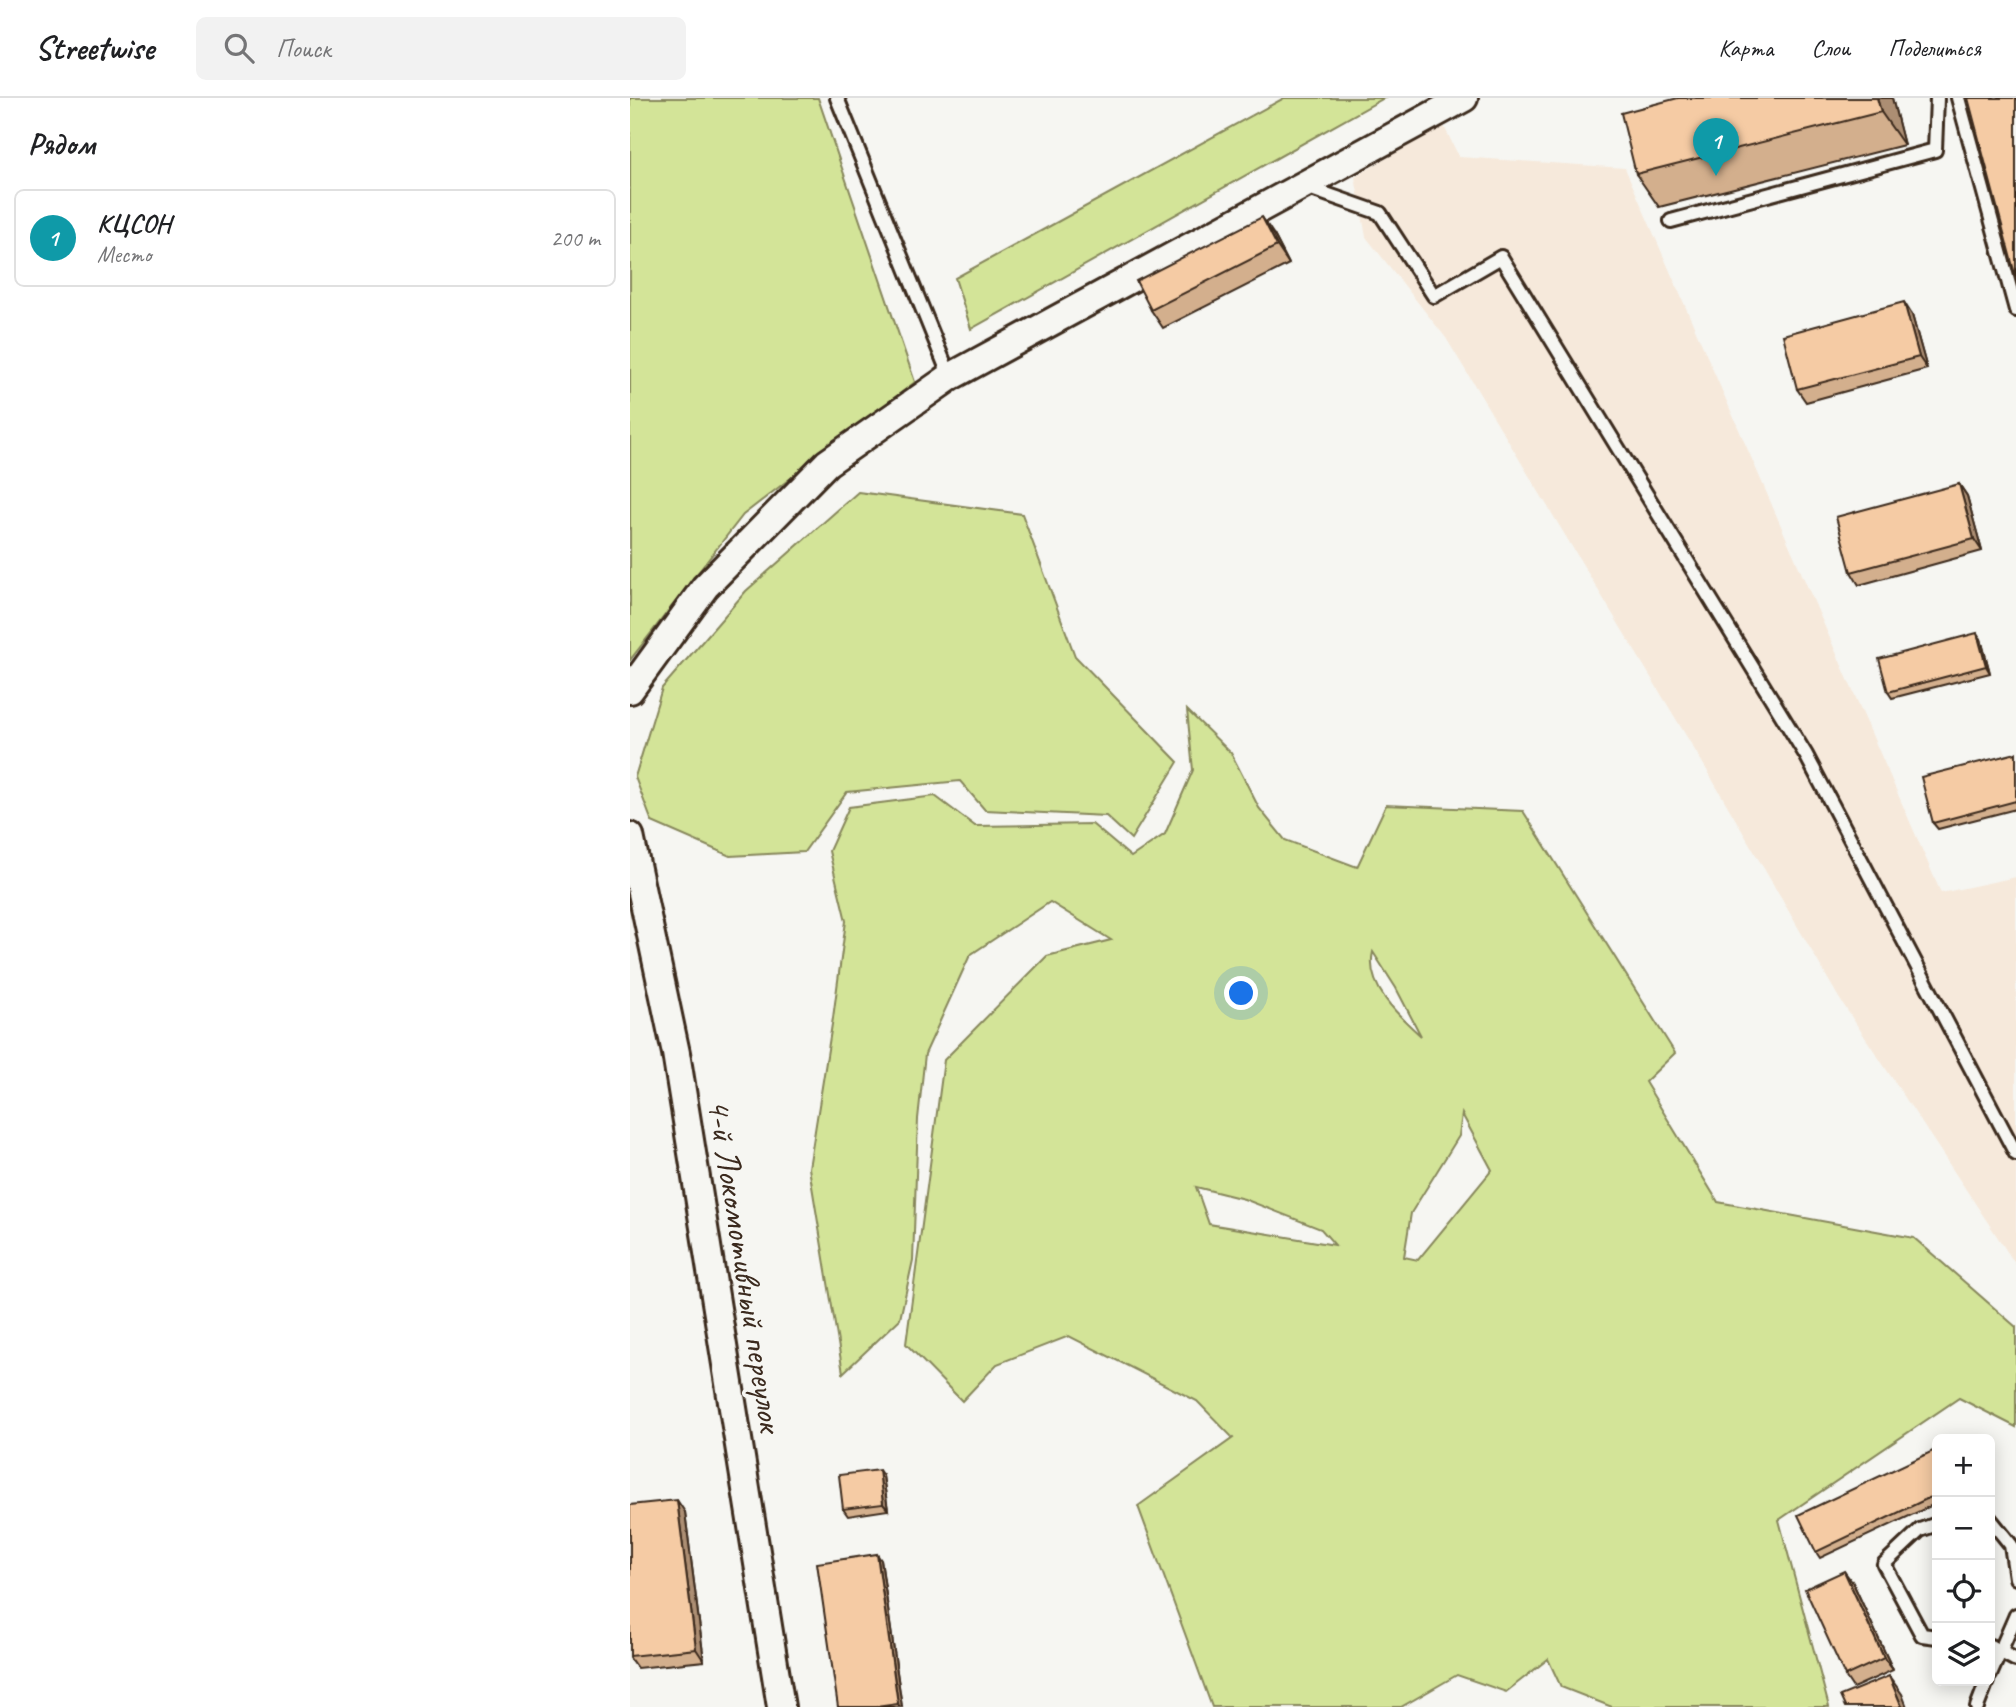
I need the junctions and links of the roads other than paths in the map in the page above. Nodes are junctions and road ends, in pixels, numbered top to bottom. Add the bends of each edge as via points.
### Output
1 (837, 98) edge
2 (1464, 98) edge
3 (1937, 98) edge
4 (1958, 98) edge
5 (1302, 186) junction
6 (1671, 221) dead end
7 (2016, 310) edge
8 (950, 377) junction
9 (630, 690) edge
10 (630, 836) edge
11 (2016, 1154) edge
12 (1995, 1525) edge
13 (1932, 1526) edge
14 (2016, 1578) edge
15 (2016, 1615) edge
16 (1932, 1636) edge
17 (1995, 1649) edge
18 (2016, 1660) edge
19 (1985, 1686) edge
20 (781, 1707) edge
21 (1977, 1707) edge

1 - 8 lane
2 - 5 street
3 - 6 lane via 1935,150
4 - 7 lane
5 - 8 street
5 - 11 lane via 1380,213 1434,296 1500,257 1806,755
8 - 9 street via 827,463 705,587
10 - 20 street, 4-й Локомотивный переулок via 676,1053
12 - 14 lane via 2011,1545
13 - 16 lane via 1920,1530 1884,1564 1922,1635
15 - 17 lane
17 - 18 lane
19 - 21 lane

